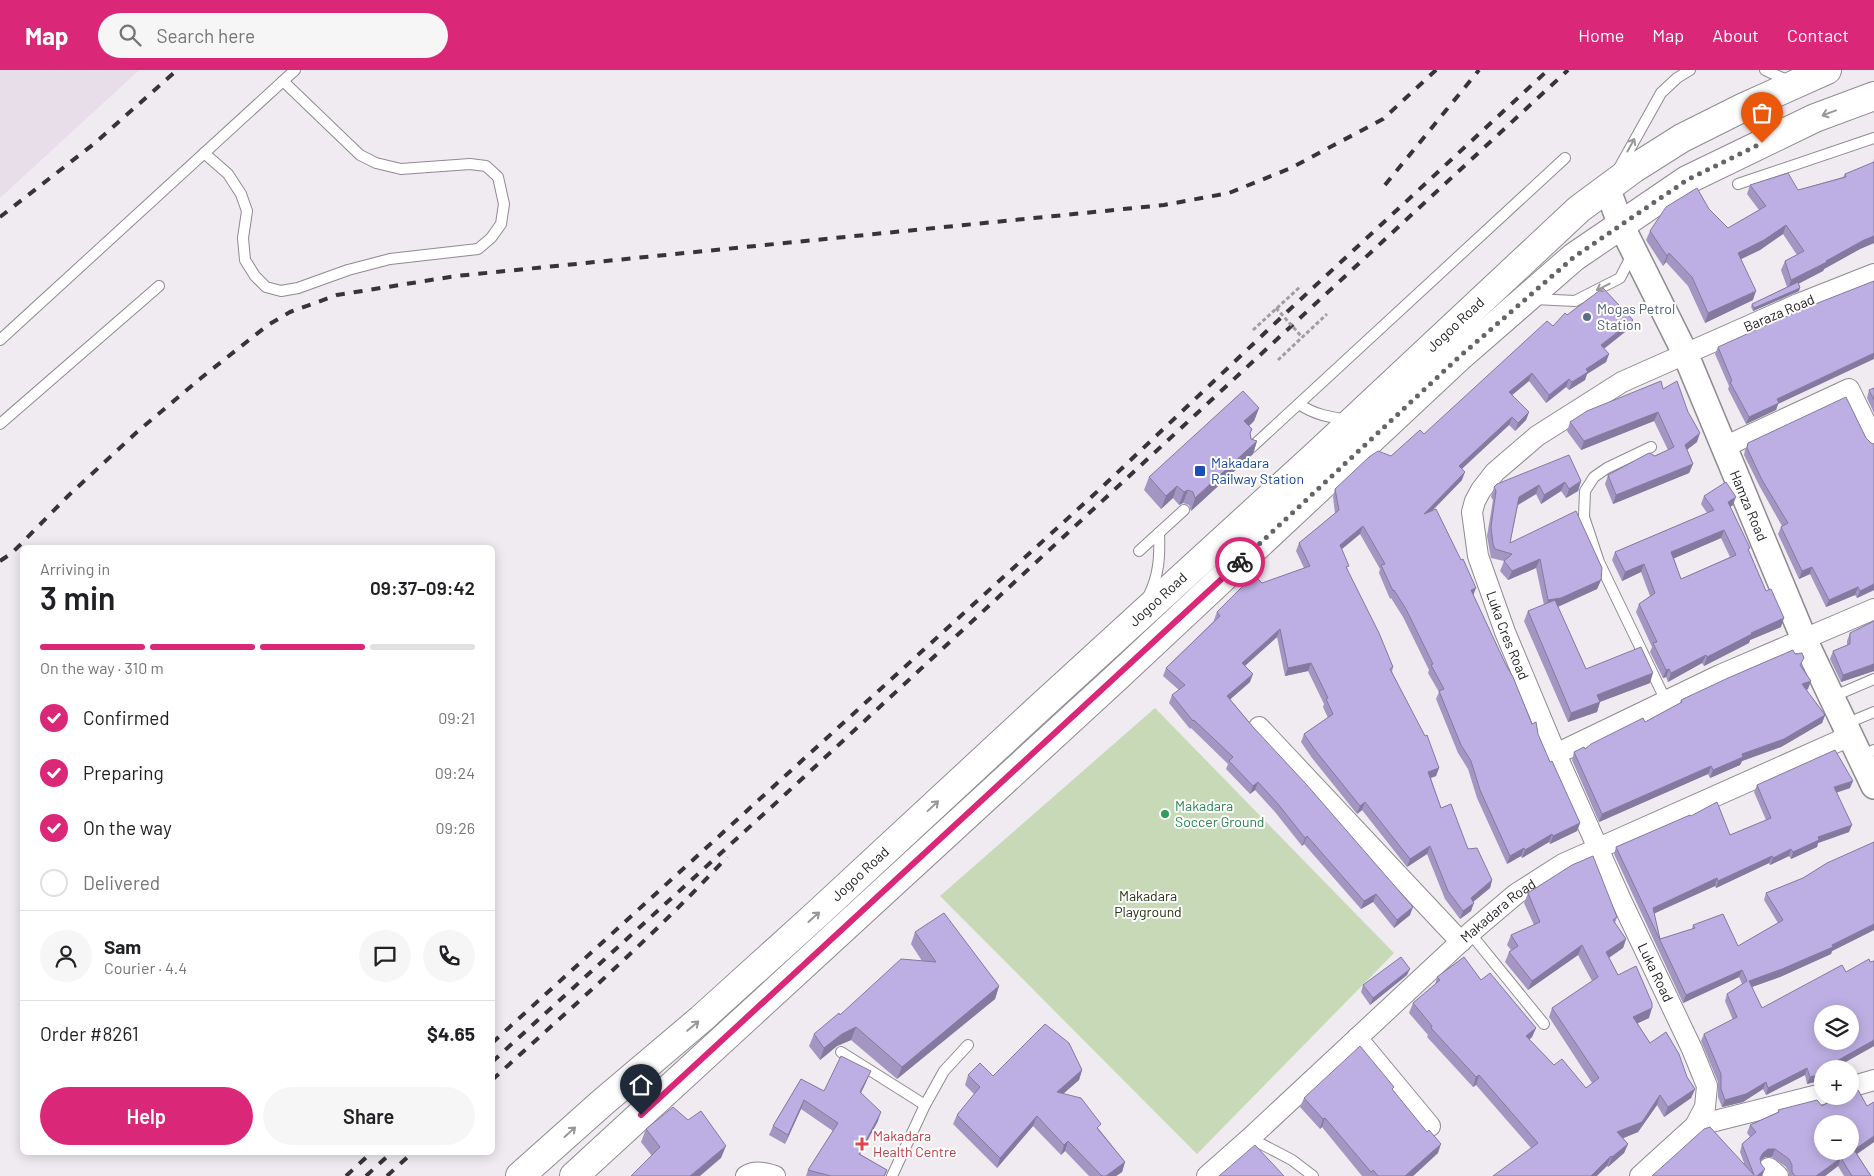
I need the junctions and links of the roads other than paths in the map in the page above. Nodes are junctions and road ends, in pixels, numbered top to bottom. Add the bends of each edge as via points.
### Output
1 (295, 70) edge
2 (1690, 70) edge
3 (1765, 70) edge
4 (1827, 70) edge
5 (283, 81) junction
6 (1795, 84) junction
7 (1874, 96) edge
8 (1874, 138) edge
9 (204, 153) junction
10 (1565, 158) dead end
11 (1738, 184) dead end
12 (1608, 188) junction
13 (1621, 225) junction
14 (1634, 252) junction
15 (1874, 274) edge
16 (160, 286) dead end
17 (1525, 298) junction
18 (0, 340) edge
19 (1685, 353) junction
20 (1299, 404) junction
21 (1352, 420) junction
22 (0, 424) edge
23 (1874, 440) edge
24 (1651, 447) dead end
25 (1724, 447) junction
26 (1252, 448) edge
27 (1184, 510) edge
28 (1159, 533) junction
29 (1139, 551) dead end
30 (1874, 609) edge
31 (1138, 617) junction
32 (1804, 640) junction
33 (1874, 679) edge
34 (1832, 696) junction
35 (1666, 701) junction
36 (1874, 712) edge
37 (1259, 727) dead end
38 (1857, 742) edge
39 (1556, 754) junction
40 (1874, 786) edge
41 (1598, 848) junction
42 (1466, 938) junction
43 (1544, 1024) dead end
44 (1357, 1038) junction
45 (968, 1046) dead end
46 (841, 1052) edge
47 (1874, 1080) edge
48 (1859, 1084) edge
49 (1814, 1096) edge
50 (925, 1105) junction
51 (1430, 1126) dead end
52 (1695, 1126) junction
53 (1250, 1138) junction
54 (545, 1154) junction
55 (1643, 1175) edge
56 (520, 1176) edge
57 (565, 1176) edge
58 (574, 1176) edge
59 (746, 1176) edge
60 (775, 1176) edge
61 (892, 1176) edge
62 (1207, 1176) edge
63 (1314, 1176) edge

1 - 5 lane
12 -> 2 lane via 1660,93
3 - 6 lane
4 - 6 main road, Jogoo Road
5 - 9 lane
5 - 9 lane via 360,155 376,163 401,169 470,164 486,166 498,177 504,204 501,224 478,249 390,259 281,291 266,287 245,260 243,238 247,210 241,194 228,174
6 - 12 main road, Jogoo Road via 1682,138
7 -> 13 main road, Jogoo Road via 1815,118 1687,180
8 - 11 lane
9 - 18 lane
10 - 20 lane
12 - 13 street, Hamza Road
12 - 21 main road, Jogoo Road via 1579,208
13 - 14 street, Hamza Road
13 - 17 main road, Jogoo Road via 1574,257
14 -> 17 lane via 1620,278 1575,301
14 - 19 street, Hamza Road
15 - 19 street, Baraza Road
16 - 22 lane
17 - 58 main road, Jogoo Road
19 - 25 street, Hamza Road
19 - 39 street, Luka Cres Road via 1622,382 1537,436 1495,472 1475,501 1472,512 1478,556 1491,597
20 - 21 lane via 1323,416
20 - 26 lane
21 - 31 main road, Jogoo Road
23 - 25 street via 1849,389
24 - 35 lane via 1594,477 1585,492 1584,518 1599,562
25 - 32 street, Hamza Road
27 - 28 lane
28 - 29 lane
28 - 31 lane via 1157,576
30 - 32 street
54 -> 31 main road, Jogoo Road via 741,983
32 - 34 street, Hamza Road
32 - 35 street
33 - 34 lane
34 - 38 street, Hamza Road
35 - 39 street
36 - 38 lane
37 - 42 street
38 - 40 street, Hamza Road
38 - 41 street, Makadara Road
39 - 41 street, Luka Road
41 - 42 street, Makadara Road via 1563,864 1522,890
41 - 52 street, Luka Road via 1707,1086 1705,1107
42 - 43 lane
42 - 44 street, Makadara Road
44 - 51 street
44 - 53 street, Makadara Road
45 - 50 lane via 944,1071
46 - 50 lane
47 - 48 street
49 - 52 street
50 - 61 lane
52 - 55 street, Luka Road
53 - 62 street, Makadara Road
53 - 63 lane via 1292,1160
54 - 56 main road, Jogoo Road
54 - 57 main road
59 - 60 street via 762,1173

